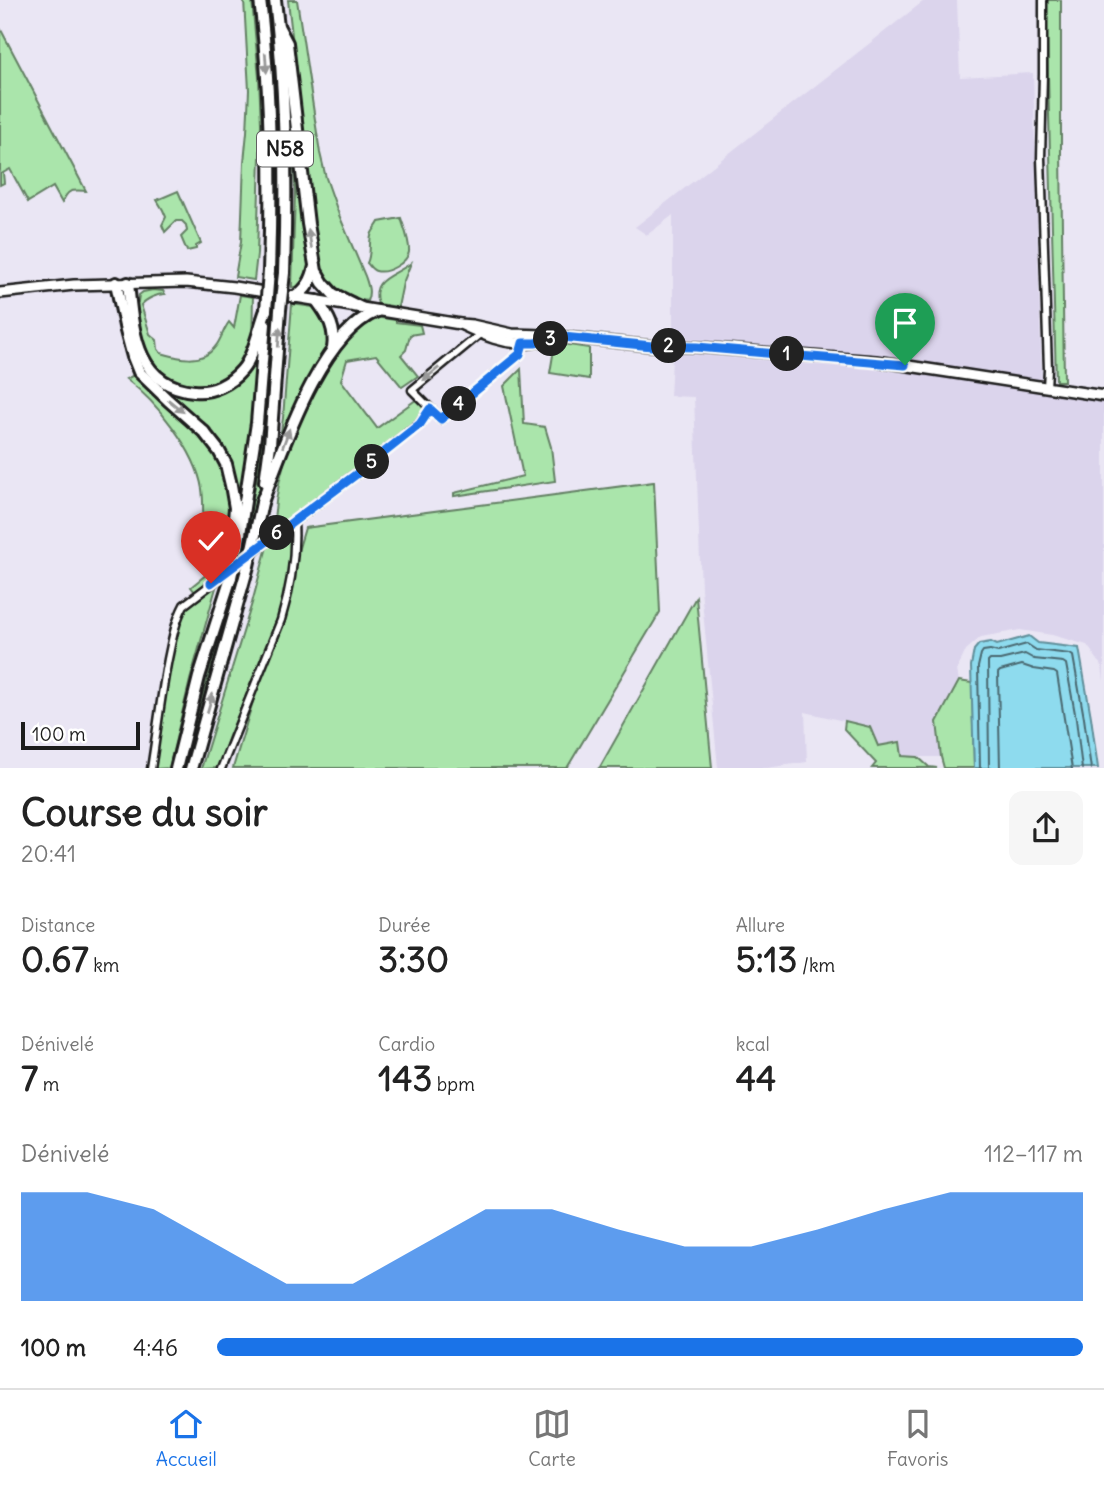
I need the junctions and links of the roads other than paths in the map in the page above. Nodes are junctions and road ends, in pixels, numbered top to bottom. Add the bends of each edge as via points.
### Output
1 (260, 0) edge
2 (275, 0) edge
3 (1043, 0) edge
4 (278, 26) junction
5 (314, 266) junction
6 (122, 283) junction
7 (0, 293) edge
8 (295, 297) junction
9 (317, 301) junction
10 (360, 308) junction
11 (266, 310) junction
12 (377, 311) junction
13 (463, 325) junction
14 (480, 334) junction
15 (522, 339) junction
16 (332, 352) junction
17 (1047, 387) junction
18 (1104, 396) edge
19 (430, 409) junction
20 (262, 502) junction
21 (294, 522) junction
22 (236, 536) junction
23 (151, 768) edge
24 (176, 768) edge
25 (191, 768) edge
26 (221, 768) edge

1 -> 11 highway, N58, bridge via 270,137
2 - 4 highway, N58
3 - 17 street via 1041,158
5 -> 4 highway via 287,43
20 -> 4 highway, N58, bridge via 284,273 285,146
5 - 8 highway via 309,284
5 - 10 highway via 333,294
6 - 7 main road
6 - 8 main road via 186,282
6 - 11 highway via 143,360 160,380 184,390 216,388 243,369
6 -> 22 highway via 126,331 139,372 219,451 231,485
8 - 9 main road
9 - 10 main road
9 - 16 highway via 332,325
10 - 12 main road
11 - 22 highway, N58 via 257,422
12 - 13 main road
12 - 16 highway via 355,324
13 - 14 main road
13 - 15 main road
14 - 15 main road via 500,340
14 -> 19 street via 412,390
15 - 17 main road via 563,337 876,361
15 - 19 street via 520,354 441,419
20 -> 16 highway via 291,424
17 - 18 main road
19 - 21 street via 420,424
25 -> 20 highway, N58, bridge
21 - 23 street via 184,605 178,615
21 - 26 street via 296,545 281,620
22 - 24 highway, N58, bridge via 231,577

